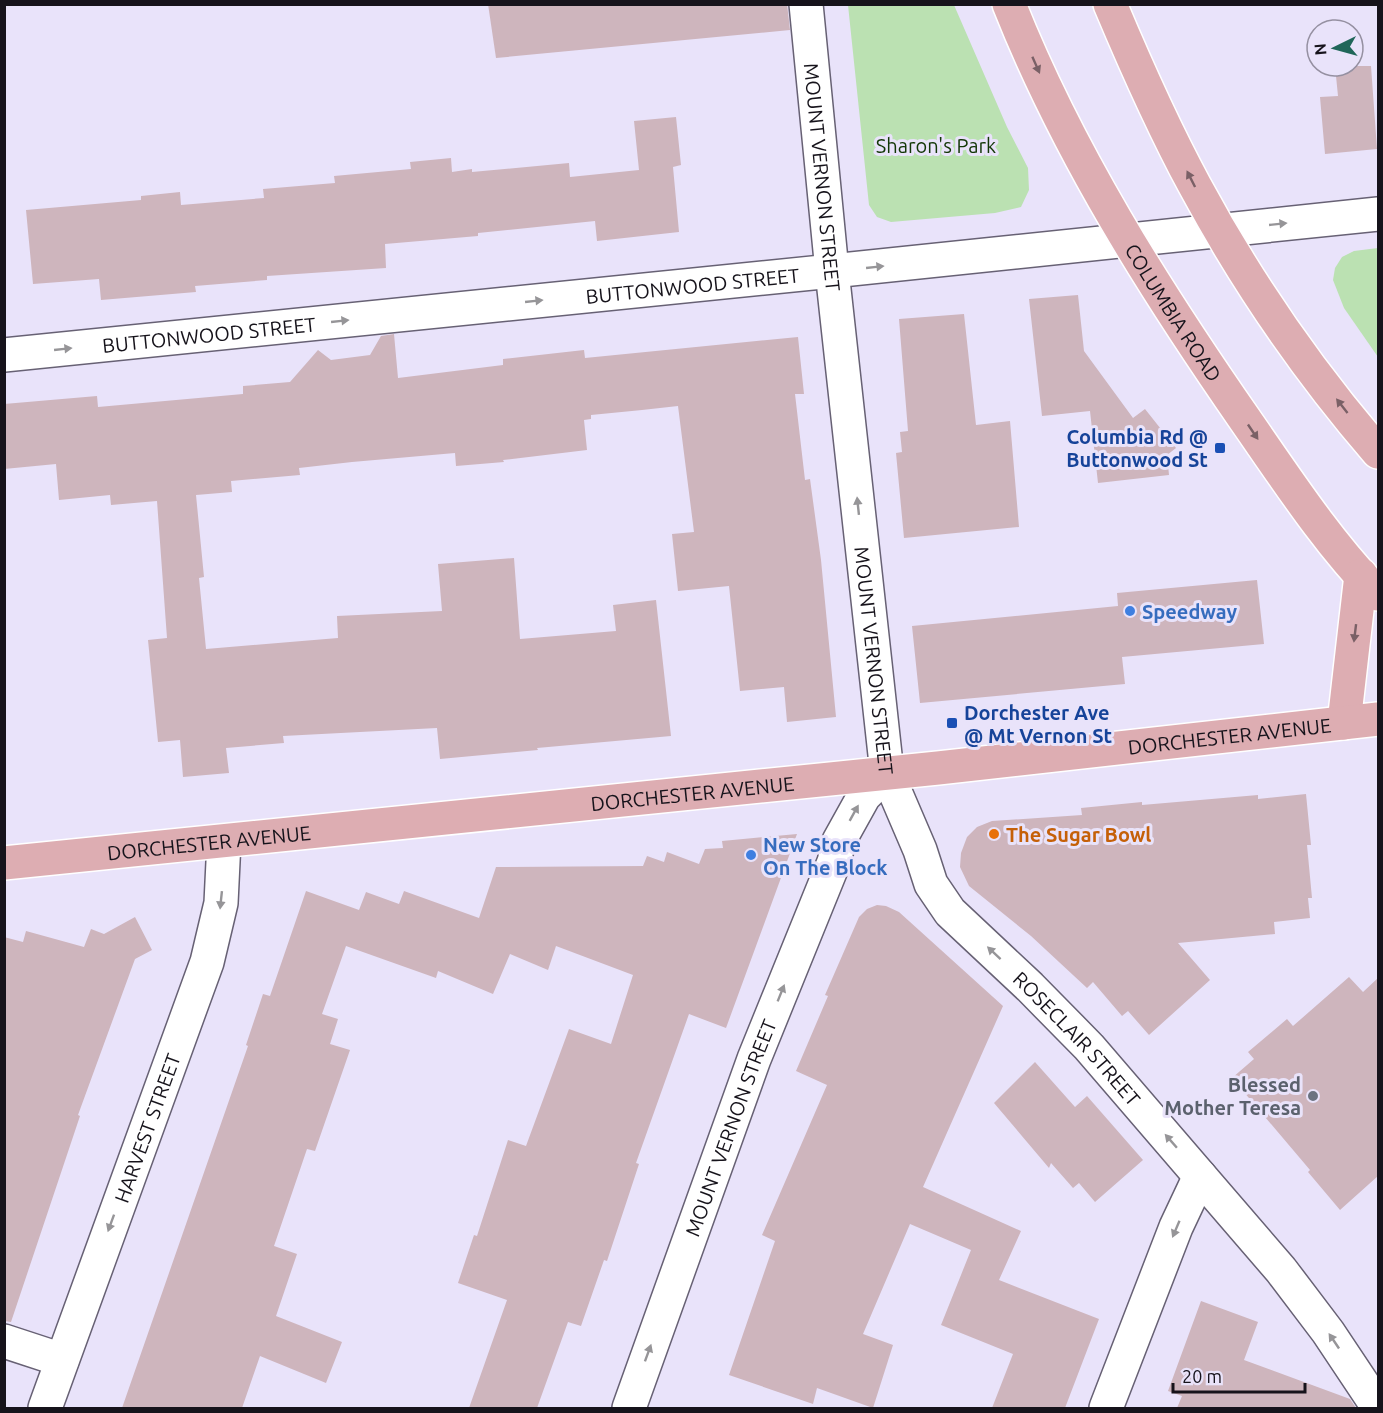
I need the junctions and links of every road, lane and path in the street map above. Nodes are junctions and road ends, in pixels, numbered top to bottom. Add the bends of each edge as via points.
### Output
1 (806, 4) edge
2 (1009, 4) edge
3 (1110, 4) edge
4 (1378, 213) edge
5 (1220, 230) junction
6 (1128, 240) junction
7 (832, 271) junction
8 (4, 355) edge
9 (1378, 452) edge
10 (1370, 584) edge
11 (1378, 719) edge
12 (1344, 723) junction
13 (887, 773) junction
14 (224, 841) junction
15 (4, 862) edge
16 (1200, 1176) junction
17 (4, 1341) edge
18 (62, 1360) junction
19 (1378, 1407) edge
20 (45, 1408) edge
21 (628, 1408) edge
22 (1106, 1408) edge

1 - 7 street, MOUNT VERNON STREET
2 -> 6 main road, COLUMBIA ROAD via 1052,100
5 -> 3 main road via 1164,124
5 -> 4 street, BUTTONWOOD STREET
5 - 6 street, BUTTONWOOD STREET
9 -> 5 main road via 1279,321
7 -> 6 street, BUTTONWOOD STREET
6 -> 10 main road, COLUMBIA ROAD via 1186,335 1274,462
8 -> 7 street, BUTTONWOOD STREET
13 -> 7 street, MOUNT VERNON STREET
10 -> 12 main road
11 - 12 main road, DORCHESTER AVENUE
12 - 13 main road, DORCHESTER AVENUE
13 - 14 main road, DORCHESTER AVENUE
16 -> 13 street, ROSECLAIR STREET via 1089,1047 950,912 931,884
21 -> 13 street, MOUNT VERNON STREET via 754,1059 839,841 864,796
14 - 15 main road, DORCHESTER AVENUE
14 -> 18 street, HARVEST STREET via 221,903 207,962
19 -> 16 street, ROSECLAIR STREET via 1288,1279
16 -> 22 street
17 - 18 street
18 - 20 street, HARVEST STREET

